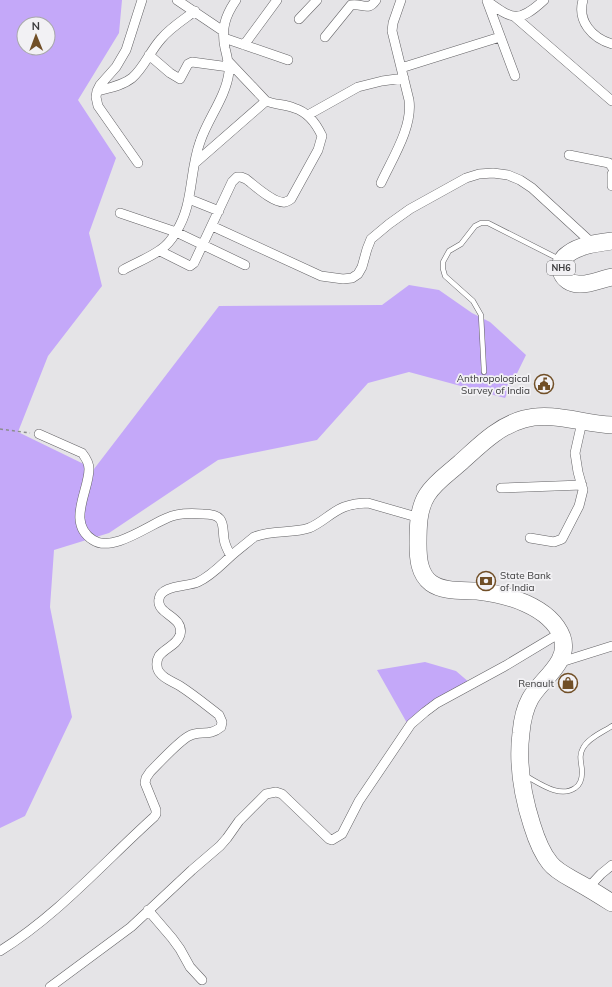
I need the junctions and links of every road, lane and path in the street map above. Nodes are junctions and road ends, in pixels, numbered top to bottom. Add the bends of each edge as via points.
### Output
1 (142, 0) edge
2 (177, 0) edge
3 (236, 0) edge
4 (277, 0) edge
5 (317, 0) edge
6 (376, 0) edge
7 (401, 0) edge
8 (544, 0) edge
9 (582, 0) edge
10 (486, 1) edge
11 (195, 11) junction
12 (514, 17) junction
13 (299, 19) dead end
14 (223, 34) junction
15 (325, 37) dead end
16 (500, 37) junction
17 (612, 44) edge
18 (244, 45) junction
19 (149, 55) junction
20 (288, 60) dead end
21 (229, 65) junction
22 (401, 68) junction
23 (515, 76) dead end
24 (404, 78) junction
25 (97, 91) junction
26 (266, 101) junction
27 (612, 101) edge
28 (308, 115) junction
29 (569, 156) dead end
30 (138, 163) dead end
31 (195, 163) junction
32 (612, 167) edge
33 (612, 174) edge
34 (381, 183) dead end
35 (612, 186) edge
36 (190, 199) junction
37 (219, 211) junction
38 (120, 213) dead end
39 (212, 226) junction
40 (176, 232) junction
41 (612, 241) edge
42 (593, 244) junction
43 (203, 245) junction
44 (160, 251) junction
45 (562, 261) junction
46 (245, 265) dead end
47 (123, 270) dead end
48 (612, 277) edge
49 (484, 372) dead end
50 (582, 422) junction
51 (612, 426) edge
52 (0, 429) edge
53 (39, 434) joint
54 (582, 485) junction
55 (501, 488) dead end
56 (420, 518) junction
57 (530, 538) dead end
58 (231, 556) junction
59 (560, 633) junction
60 (612, 646) edge
61 (558, 663) junction
62 (612, 726) edge
63 (520, 772) junction
64 (612, 865) edge
65 (588, 888) junction
66 (612, 903) edge
67 (148, 910) junction
68 (0, 951) edge
69 (202, 980) dead end
70 (50, 987) edge

1 - 25 street via 126,50
2 - 11 street
3 - 14 street via 228,12
4 - 18 street
5 - 13 street
6 - 15 street via 367,7 351,5
7 - 22 street via 392,31
8 - 12 street via 524,16
9 - 17 street via 585,25 595,35
10 - 12 street
10 - 16 street
11 - 14 street
11 - 19 street via 170,30
12 - 27 street
14 - 18 street
14 - 21 street
16 - 22 street
16 - 23 street
18 - 20 street
19 - 21 street via 180,79 188,64 192,62
19 - 25 street via 131,79
21 - 26 street
21 - 31 street via 227,81 200,141
22 - 24 street
24 - 28 street via 358,87
24 - 34 street via 410,105 409,119
25 - 30 street via 98,106
26 - 28 street via 294,108
26 - 31 street
28 - 37 street via 322,136 318,150 291,199 280,202 246,179 237,177 232,182
29 - 32 street via 608,162
31 - 36 street
33 - 35 street
36 - 37 street
36 - 40 street
37 - 39 street
38 - 40 street
39 - 42 street via 320,276 352,278 362,267 371,240 389,224 410,209 466,178 493,173 508,175 532,188
39 - 43 street
40 - 43 street
40 - 44 street
41 - 42 highway, NH6
42 - 45 highway, NH6 via 573,251
43 - 44 street via 190,266
43 - 46 street
44 - 47 street
45 - 48 highway, NH6 via 561,273 569,282 586,284
45 - 49 lane via 488,223 475,226 460,244 449,251 443,269 445,276 473,301 481,315
50 - 51 highway
50 - 54 street via 575,453
50 - 56 highway via 534,416 500,430 434,486 426,496
52 - 53 path
53 - 58 street via 82,453 86,459 89,470 80,515 82,528 94,541 117,542 173,515 210,514 219,517 222,522 226,549
54 - 55 street
54 - 57 street via 582,497 562,539 554,542
56 - 58 street via 360,503 343,508 308,528 262,533
56 - 59 highway via 420,565 424,576 432,584 443,588 509,597 544,615
58 - 68 street via 209,576 189,585 165,589 158,600 168,615 180,624 181,630 178,639 159,656 157,668 160,674 219,715 221,727 212,733 186,737 150,772 145,783 156,810 154,817 52,913
59 - 61 highway via 564,648
59 - 67 street via 437,703 411,724 359,801 339,837 329,839 282,794 266,794 239,821 220,846
60 - 61 street
61 - 63 highway via 538,687 524,712 519,748
62 - 63 lane via 585,745 580,761 581,780 579,785 569,791 556,792
63 - 65 highway via 530,820 544,853 551,864 562,873
64 - 65 street
65 - 66 highway
67 - 69 street via 163,926 190,967
67 - 70 street via 131,927

